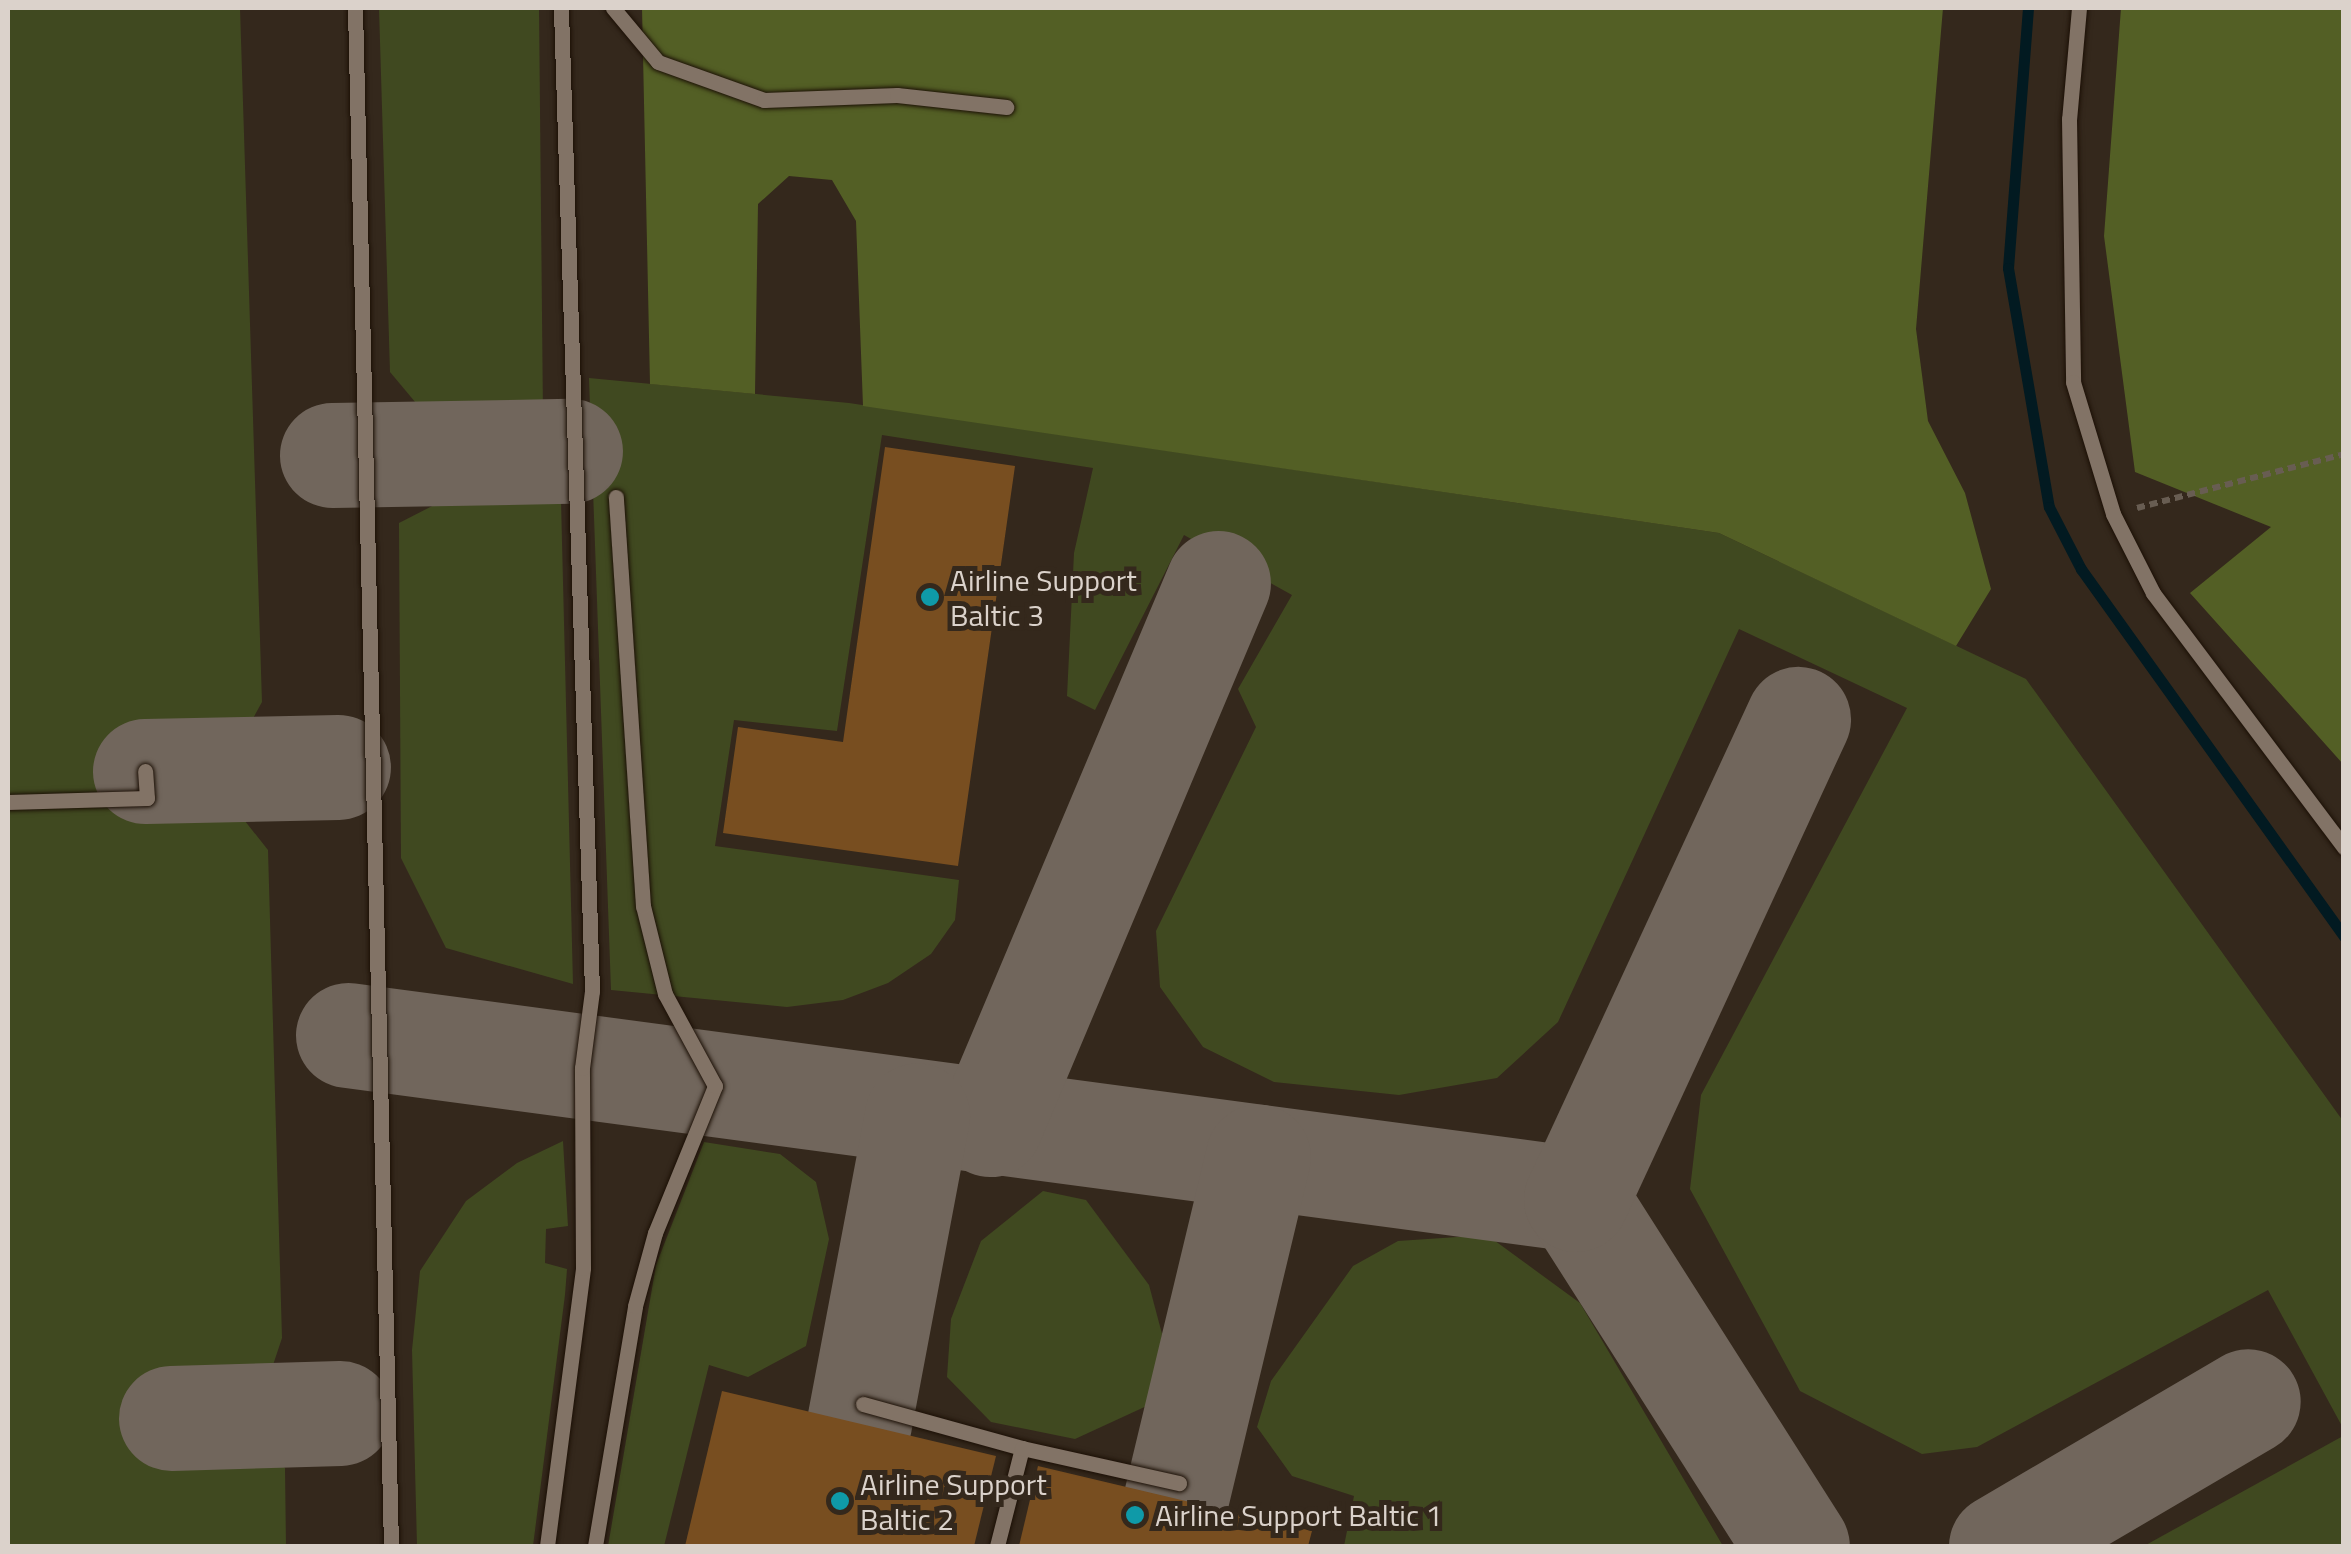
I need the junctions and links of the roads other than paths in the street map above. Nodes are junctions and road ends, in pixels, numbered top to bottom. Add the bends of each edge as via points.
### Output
1 (354, 8) edge
2 (561, 8) edge
3 (613, 8) edge
4 (2079, 8) edge
5 (1006, 107) dead end
6 (616, 497) dead end
7 (145, 772) dead end
8 (8, 802) edge
9 (2344, 847) edge
10 (863, 1404) dead end
11 (1022, 1448) junction
12 (1180, 1483) dead end
13 (391, 1546) edge
14 (547, 1546) edge
15 (595, 1546) edge
16 (997, 1546) edge

1 - 13 lane
2 - 14 lane via 592,991 582,1068 583,1268
3 - 5 lane via 658,62 764,100 896,95
4 - 9 lane via 2069,120 2073,382 2113,514 2164,608
6 - 15 lane via 643,906 665,994 715,1086 656,1233 635,1306
7 - 8 lane via 147,798
10 - 11 lane
11 - 12 lane
11 - 16 lane

